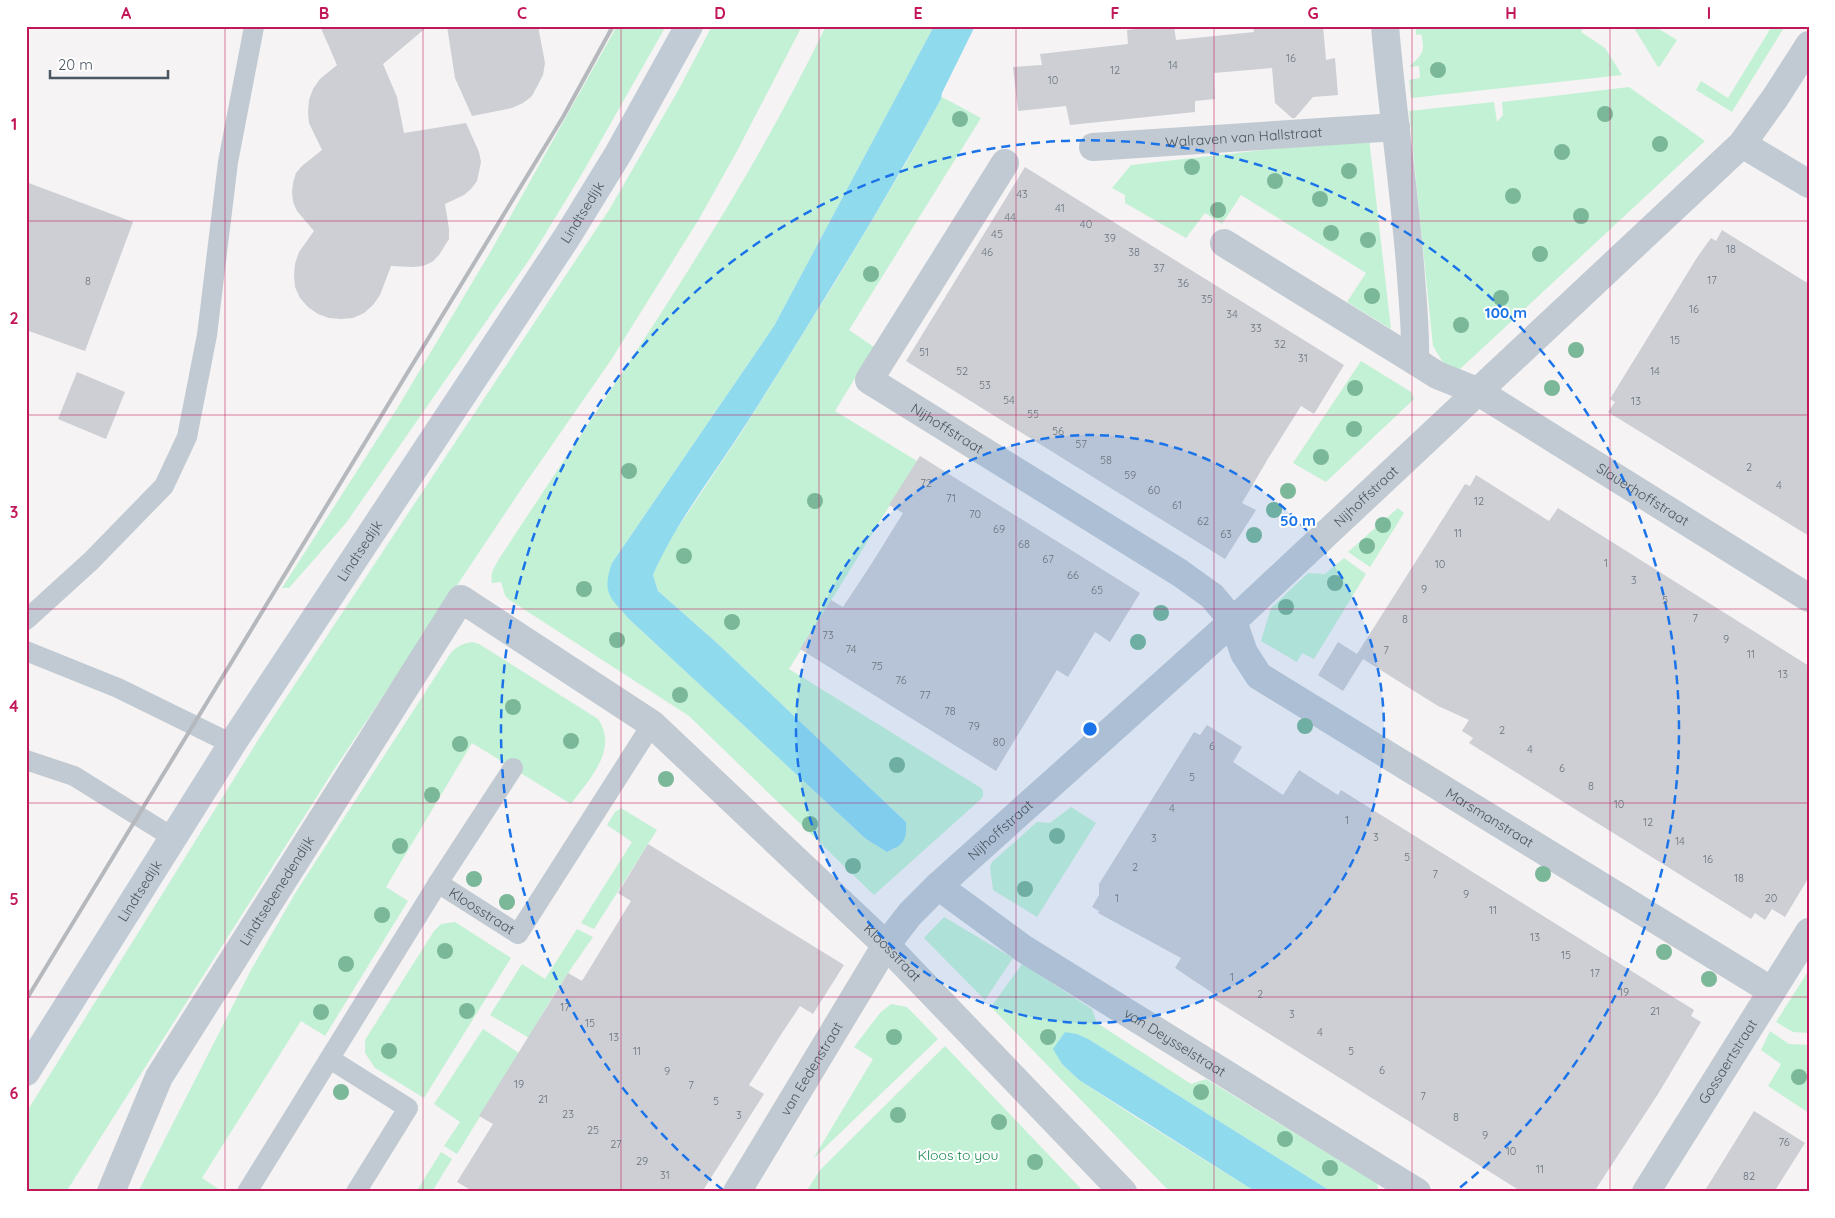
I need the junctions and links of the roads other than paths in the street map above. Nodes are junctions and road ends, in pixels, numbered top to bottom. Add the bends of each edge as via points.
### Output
1 (253, 26) edge
2 (689, 26) edge
3 (1385, 26) edge
4 (1809, 45) edge
5 (1396, 127) junction
6 (1742, 144) junction
7 (1092, 147) dead end
8 (1005, 163) dead end
9 (1809, 184) edge
10 (1224, 242) dead end
11 (1415, 361) junction
12 (1477, 391) junction
13 (1809, 598) edge
14 (461, 599) joint
15 (26, 620) edge
16 (1233, 621) junction
17 (26, 651) edge
18 (652, 724) junction
19 (232, 744) junction
20 (26, 760) edge
21 (513, 768) dead end
22 (172, 837) junction
23 (438, 883) junction
24 (938, 886) junction
25 (1809, 932) edge
26 (886, 945) junction
27 (1772, 991) junction
28 (330, 1059) junction
29 (26, 1072) edge
30 (111, 1192) edge
31 (247, 1192) edge
32 (356, 1192) edge
33 (737, 1192) edge
34 (1123, 1192) edge
35 (1417, 1192) edge
36 (1646, 1192) edge

1 - 15 lane via 228,162 207,335 187,438 164,486 91,561
2 - 19 main road, Lindtsedijk via 618,154 567,237
3 - 5 street
4 - 6 street
5 - 7 street, Walraven van Hallstraat
5 - 11 street via 1408,240
6 - 9 street
6 - 12 street, Nijhoffstraat
8 - 16 street, Nijhoffstraat via 869,380 1180,573 1212,596
10 - 11 street
11 - 12 street via 1437,375
12 - 13 street, Slauerhoffstraat
12 - 16 street, Nijhoffstraat
14 - 18 street, Kloosstraat
14 - 30 street, Lindtsebenedendijk via 159,1077
16 - 24 street, Nijhoffstraat
16 - 27 street, Marsmanstraat via 1244,653 1259,676
17 - 19 lane via 118,688
18 - 23 lane, Kloosstraat via 518,934
18 - 26 street, Kloosstraat
19 - 22 main road, Lindtsedijk
20 - 22 lane via 74,776
21 - 23 lane, Kloosstraat
22 - 29 main road, Lindtsedijk
23 - 28 lane, Kloosstraat
24 - 26 street, Nijhoffstraat
24 - 35 street, van Deysselstraat via 1024,949
25 - 27 street, Gossaertstraat
26 - 33 street, van Eedenstraat
26 - 34 street, Kloosstraat
27 - 36 street, Gossaertstraat
28 - 31 lane, Kloosstraat
28 - 32 lane via 408,1108

